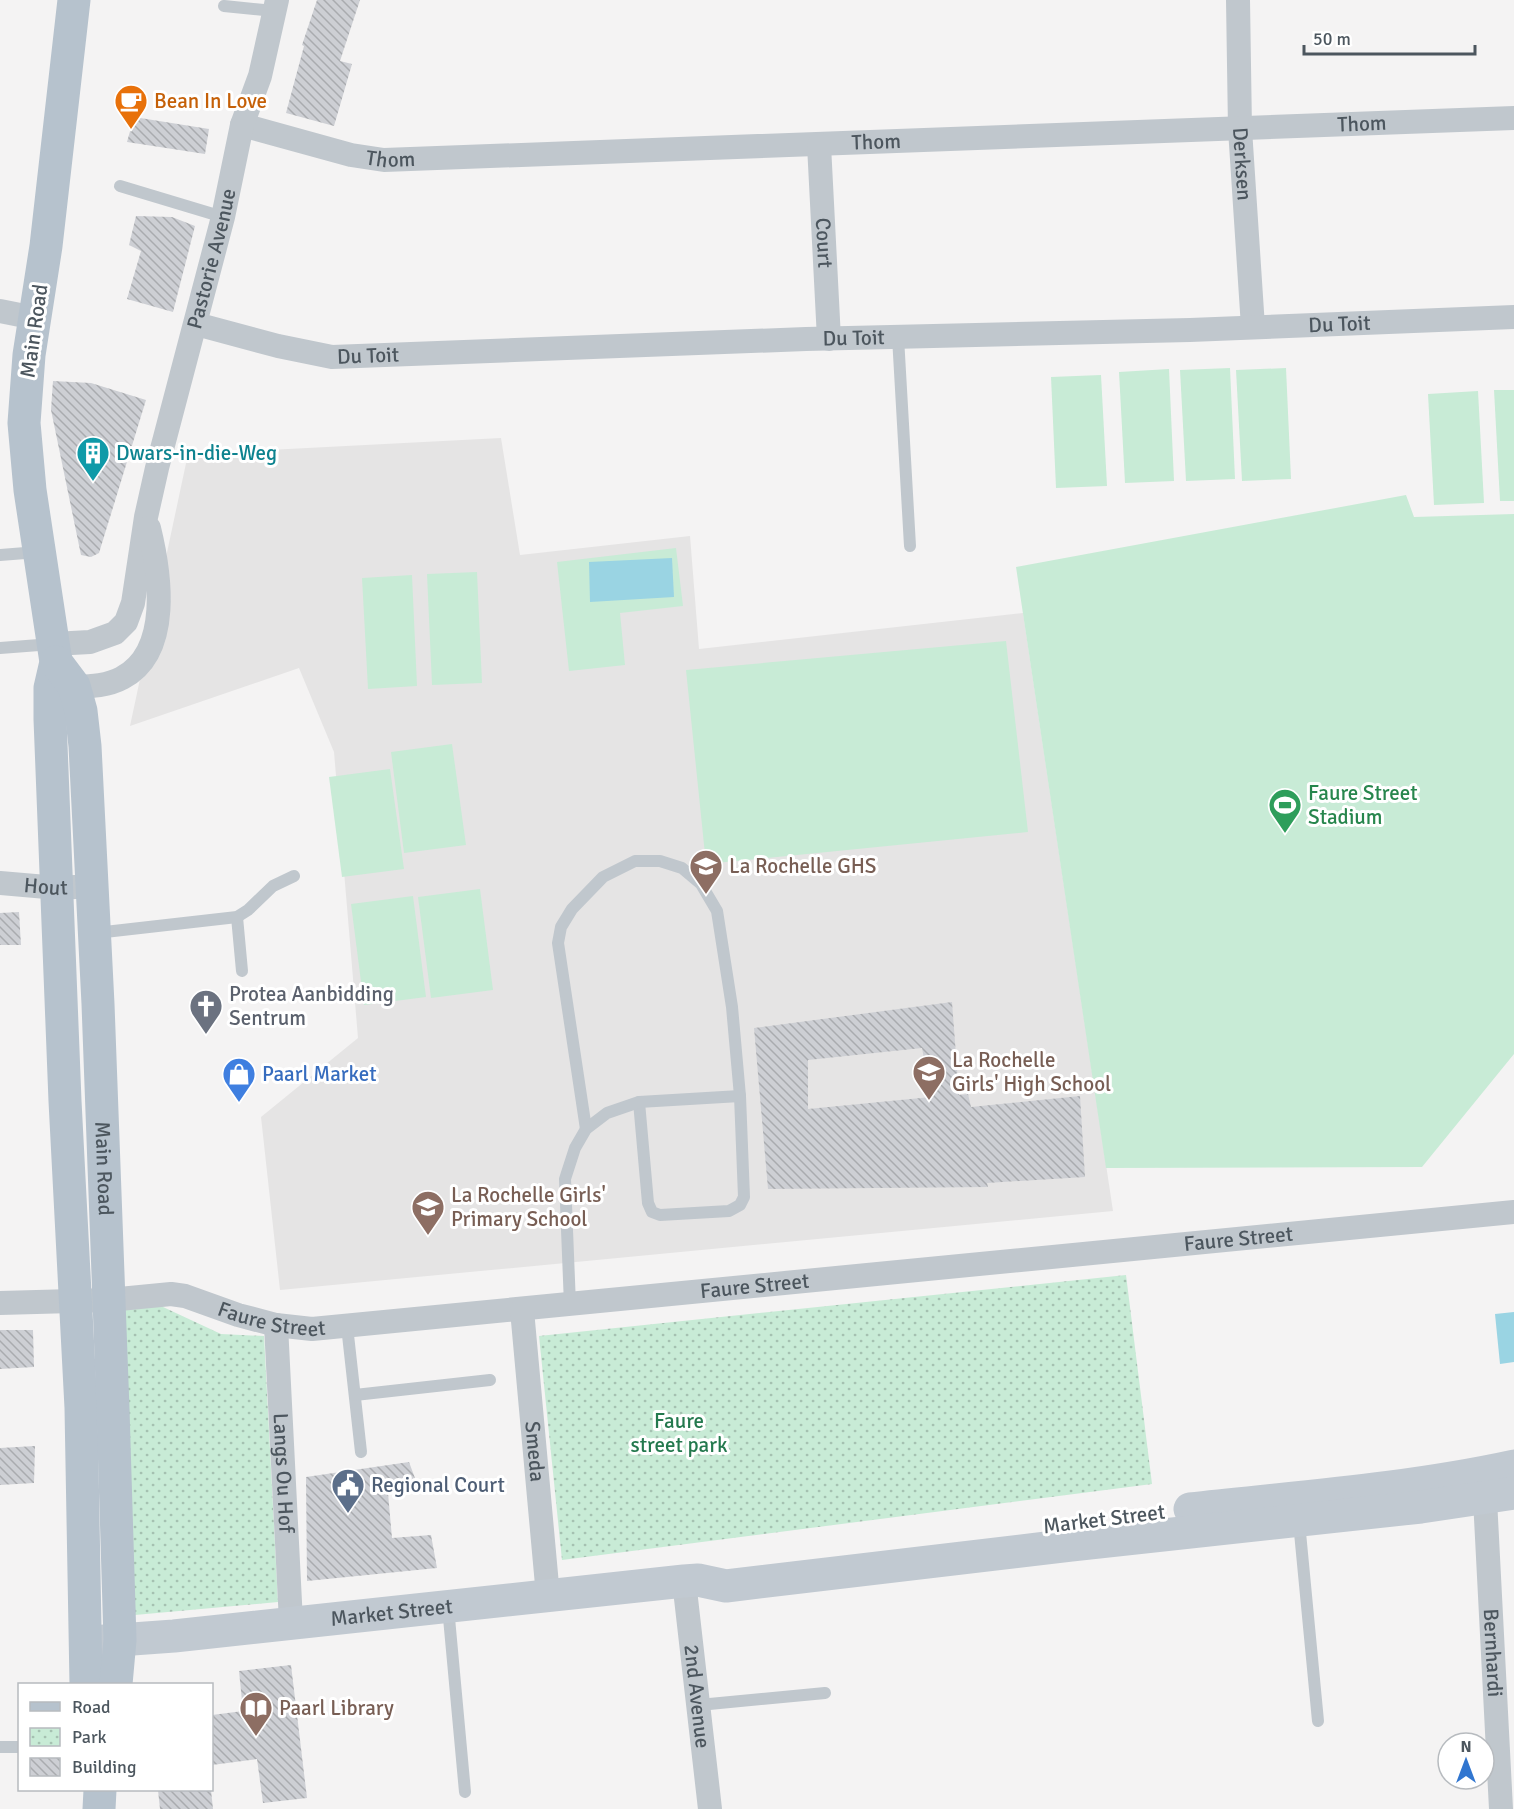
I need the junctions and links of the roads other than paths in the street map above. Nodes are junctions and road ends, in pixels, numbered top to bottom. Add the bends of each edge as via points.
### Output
1 (74, 0) edge
2 (1238, 0) edge
3 (224, 6) dead end
4 (275, 6) edge
5 (1514, 118) edge
6 (242, 125) junction
7 (1240, 129) junction
8 (819, 145) junction
9 (120, 186) dead end
10 (224, 217) junction
11 (0, 311) edge
12 (1514, 317) edge
13 (35, 318) junction
14 (196, 324) junction
15 (1253, 327) junction
16 (898, 337) junction
17 (829, 339) junction
18 (146, 517) junction
19 (910, 546) dead end
20 (40, 552) junction
21 (0, 555) edge
22 (0, 648) edge
23 (58, 670) junction
24 (294, 876) dead end
25 (0, 883) edge
26 (92, 886) junction
27 (58, 888) junction
28 (237, 917) junction
29 (94, 933) junction
30 (242, 971) dead end
31 (740, 1096) junction
32 (639, 1102) junction
33 (586, 1129) junction
34 (1514, 1212) edge
35 (109, 1300) junction
36 (77, 1302) junction
37 (0, 1303) edge
38 (570, 1305) junction
39 (522, 1310) junction
40 (276, 1325) junction
41 (347, 1326) junction
42 (490, 1380) dead end
43 (355, 1395) junction
44 (361, 1452) dead end
45 (1514, 1466) edge
46 (1499, 1496) edge
47 (1299, 1521) junction
48 (691, 1581) junction
49 (548, 1596) junction
50 (448, 1606) junction
51 (291, 1622) junction
52 (120, 1640) junction
53 (84, 1642) junction
54 (86, 1683) edge
55 (116, 1683) edge
56 (825, 1693) dead end
57 (699, 1705) junction
58 (1318, 1721) dead end
59 (0, 1747) edge
60 (18, 1747) edge
61 (100, 1791) edge
62 (465, 1792) dead end
63 (99, 1809) edge
64 (710, 1809) edge
65 (1501, 1809) edge

1 - 13 main road, Main Road
2 - 7 street, Derksen
3 - 4 lane
4 - 6 street, Pastorie Avenue via 260,76
5 - 7 street, Thom
6 - 8 street, Thom via 351,155 384,160
6 - 10 street, Pastorie Avenue
7 - 8 street, Thom
7 - 15 street, Derksen
8 - 17 street, Court
9 - 10 lane
10 - 14 street, Pastorie Avenue
11 - 13 street
12 - 15 street, Du Toit
13 - 20 main road, Main Road via 24,423
14 - 17 street, Du Toit via 332,357
14 - 18 street, Pastorie Avenue
15 - 16 street, Du Toit
16 - 17 street, Du Toit
16 - 19 lane
18 - 23 street, Pastorie Avenue via 135,594 126,622 115,633 90,642
18 - 23 street, Pastorie Avenue via 159,582 154,636 147,656 137,668 105,684
20 - 21 lane
20 - 23 main road, Main Road
22 - 23 lane
23 - 26 main road, Main Road via 81,711
23 - 27 main road, Main Road
24 - 28 lane via 273,886
25 - 27 street, Hout
26 - 27 street, Hout
26 - 29 main road, Main Road
27 - 36 main road, Main Road
28 - 29 lane
28 - 30 lane
29 - 35 main road, Main Road
31 - 32 lane
31 - 32 lane via 744,1197 740,1205 729,1211 660,1215 652,1212
31 - 33 lane via 732,1007 717,911 701,884 682,868 660,861 635,861 603,877 572,909 561,927 558,943
32 - 33 lane via 607,1113
33 - 38 lane via 565,1179
34 - 38 street, Faure Street
35 - 36 street, Faure Street
35 - 40 street, Faure Street via 171,1294
35 - 52 main road, Main Road
36 - 37 street, Faure Street
36 - 53 main road, Main Road
38 - 39 street, Faure Street
39 - 41 street, Faure Street
39 - 49 street, Smeda
40 - 41 street, Faure Street via 312,1329
40 - 51 street, Langs Ou Hof
41 - 43 lane
42 - 43 lane
43 - 44 lane
45 - 48 main road, Market Street via 1368,1489 726,1564
46 - 47 main road, Market Street
46 - 65 street, Bernhardi
47 - 48 main road, Market Street via 726,1586
47 - 58 lane
48 - 49 main road, Market Street
48 - 57 street, 2nd Avenue
49 - 50 main road, Market Street
50 - 51 main road, Market Street
50 - 62 lane
51 - 52 main road, Market Street
52 - 53 main road, Market Street
52 - 55 main road, Main Road
53 - 54 main road, Main Road
56 - 57 lane
57 - 64 street, 2nd Avenue
59 - 60 lane
61 - 63 main road

